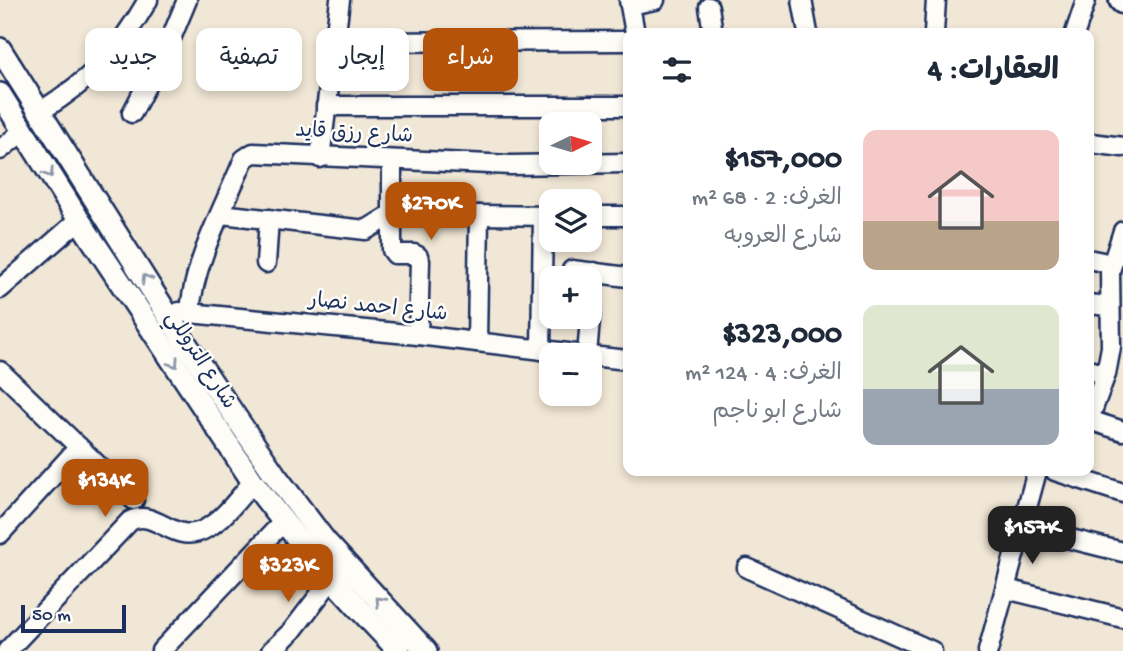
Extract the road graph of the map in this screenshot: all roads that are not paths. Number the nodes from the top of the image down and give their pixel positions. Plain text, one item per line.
1 (149, 0) edge
2 (187, 0) edge
3 (340, 0) edge
4 (654, 0) edge
5 (802, 0) edge
6 (936, 0) edge
7 (1086, 0) edge
8 (630, 2) edge
9 (709, 6) dead end
10 (336, 28) edge
11 (634, 28) edge
12 (712, 28) edge
13 (807, 28) edge
14 (934, 28) edge
15 (1077, 28) edge
16 (623, 41) edge
17 (409, 42) edge
18 (0, 48) edge
19 (328, 91) edge
20 (0, 94) edge
21 (326, 106) junction
22 (623, 106) edge
23 (41, 111) junction
24 (132, 113) dead end
25 (23, 131) junction
26 (1094, 143) edge
27 (1123, 147) edge
28 (0, 150) edge
29 (320, 158) junction
30 (392, 160) junction
31 (623, 163) edge
32 (221, 214) junction
33 (392, 214) junction
34 (479, 215) junction
35 (539, 216) edge
36 (602, 216) edge
37 (623, 216) edge
38 (269, 219) junction
39 (79, 220) junction
40 (1123, 231) edge
41 (545, 252) edge
42 (1117, 258) edge
43 (1094, 259) edge
44 (266, 263) dead end
45 (602, 273) edge
46 (623, 275) edge
47 (0, 289) edge
48 (1094, 305) edge
49 (1109, 306) junction
50 (165, 311) junction
51 (190, 313) junction
52 (418, 335) junction
53 (477, 342) junction
54 (541, 343) edge
55 (1117, 348) edge
56 (539, 350) edge
57 (602, 357) edge
58 (623, 359) edge
59 (0, 371) edge
60 (1097, 372) edge
61 (1094, 396) edge
62 (1094, 422) edge
63 (1123, 431) edge
64 (79, 447) junction
65 (1036, 476) edge
66 (1078, 476) edge
67 (253, 482) junction
68 (1123, 493) edge
69 (134, 500) dead end
70 (283, 522) junction
71 (2, 526) edge
72 (1022, 527) junction
73 (1123, 552) edge
74 (747, 568) dead end
75 (331, 580) junction
76 (1006, 589) junction
77 (1123, 618) edge
78 (7, 651) edge
79 (162, 651) edge
80 (271, 651) edge
81 (398, 651) edge
82 (426, 651) edge
83 (932, 651) edge
84 (988, 651) edge

1 - 23 street
2 - 24 street
3 - 10 street
4 - 8 street
5 - 13 street
6 - 14 street
7 - 15 street
8 - 11 street
9 - 12 street
16 - 17 street
18 - 23 street, شارع التروللي
19 - 21 street
20 - 25 street, شارع التروللي
21 - 22 street
21 - 29 street
50 -> 23 street, شارع التروللي
25 - 28 street
25 -> 39 street, شارع التروللي
26 - 27 street
29 - 30 street, شارع رزق قايد
29 - 32 street, شارع رزق قايد
30 - 31 street, شارع رزق قايد
30 - 33 street
32 - 38 street
32 - 51 street, شارع رزق قايد
33 - 34 street
33 - 38 street
33 - 52 street
34 - 35 street
34 - 53 street
36 - 37 street
38 - 44 street
39 - 47 street
39 -> 67 street, شارع التروللي
40 - 42 street
41 - 54 street
42 - 43 street
42 - 49 street
45 - 46 street
48 - 49 street
49 - 55 street
50 - 51 street, شارع احمد نصار
82 -> 50 street, شارع التروللي
51 - 52 street, شارع احمد نصار
52 - 53 street, شارع احمد نصار
53 - 56 street, شارع احمد نصار
55 - 60 street
57 - 58 street, شارع احمد نصار
59 - 64 street
60 - 61 street
62 - 63 street
64 - 69 street
64 - 71 street
65 - 72 street
66 - 68 street
67 - 70 street, شارع التروللي
67 - 78 street
70 - 75 street, شارع التروللي
70 - 79 street
72 - 73 street
72 - 76 street
74 - 83 street
75 - 80 street
75 - 81 street, شارع التروللي
76 - 77 street
76 - 84 street

